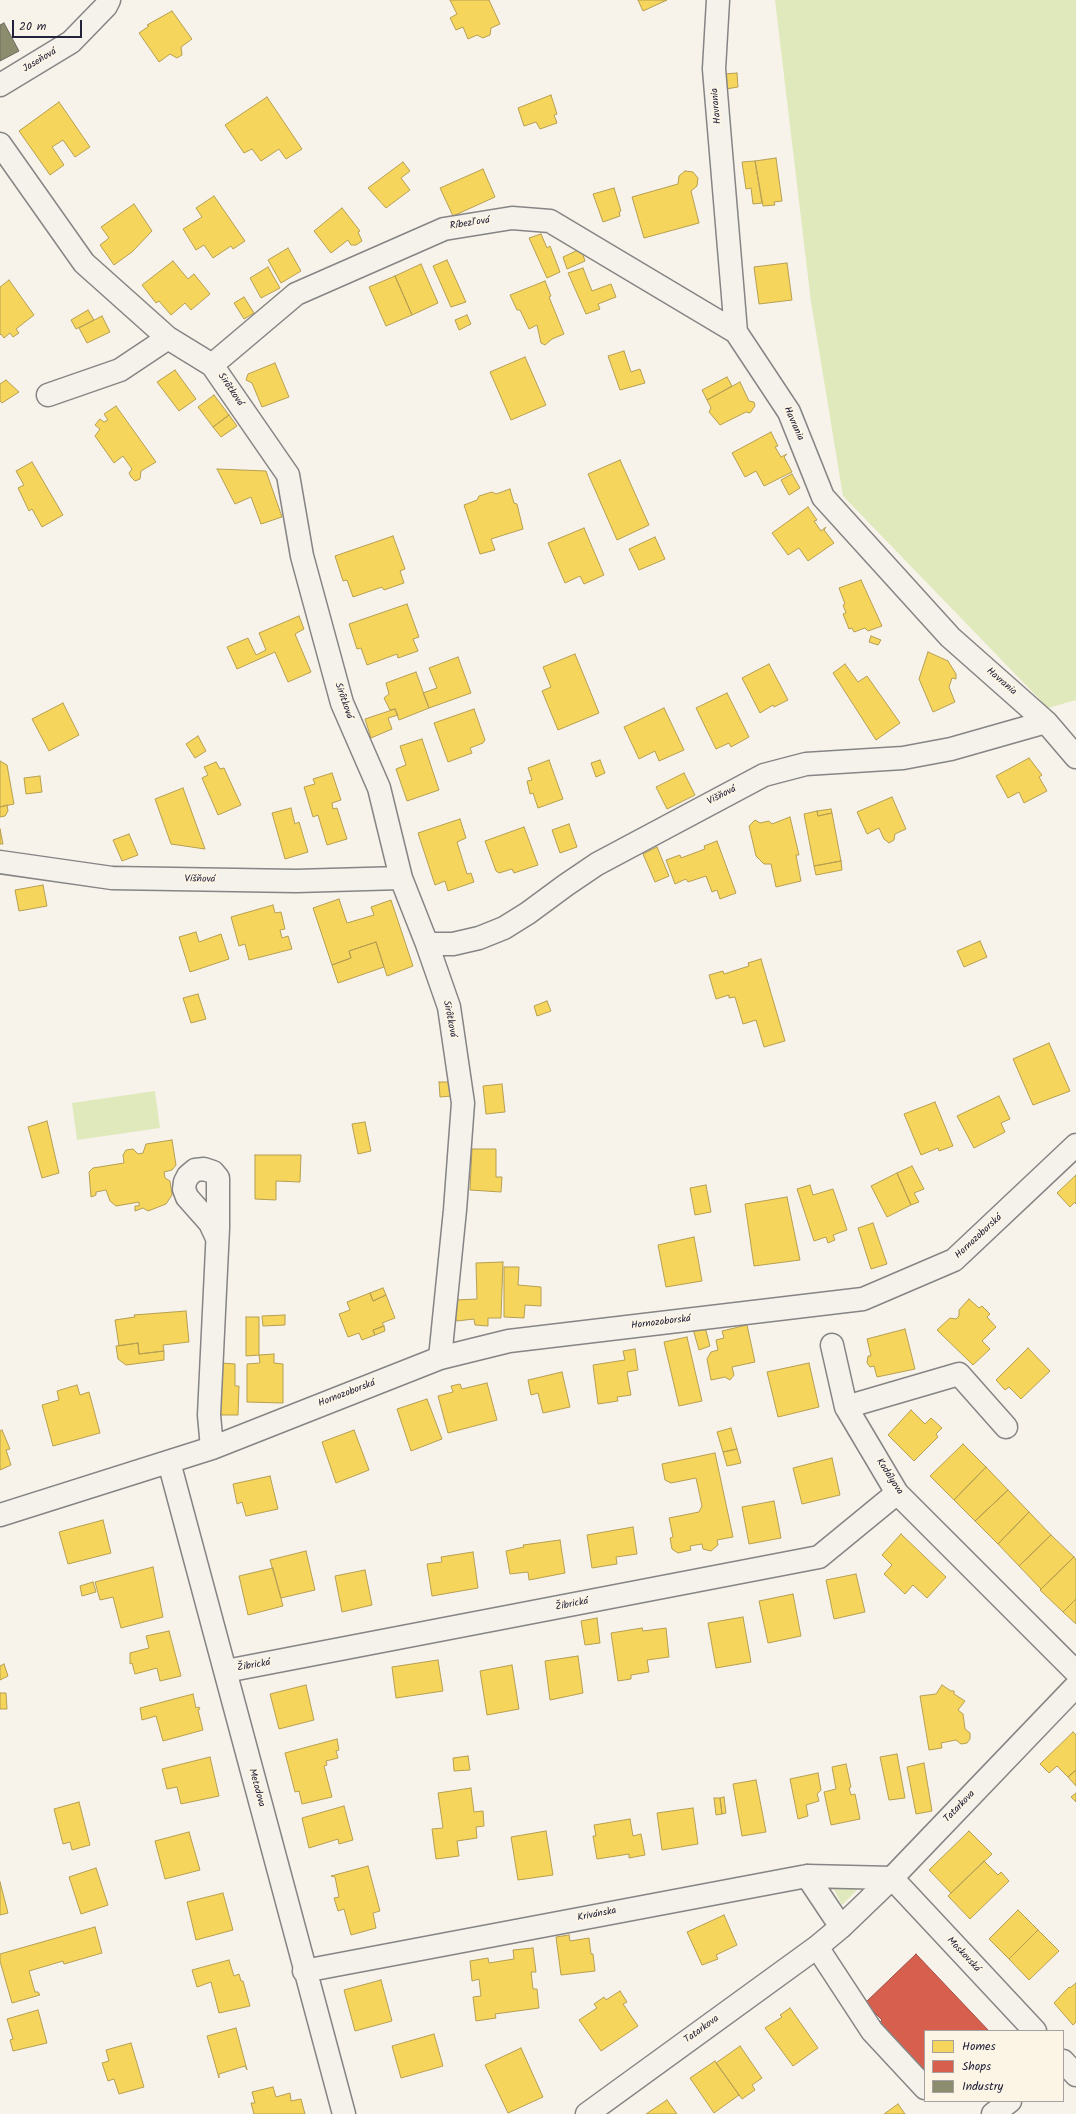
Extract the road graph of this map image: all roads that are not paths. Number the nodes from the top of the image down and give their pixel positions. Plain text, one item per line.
1 (109, 0) edge
2 (718, 0) edge
3 (0, 85) edge
4 (0, 144) edge
5 (736, 332) junction
6 (168, 338) junction
7 (212, 364) junction
8 (48, 396) dead end
9 (1046, 722) junction
10 (1076, 757) edge
11 (0, 862) edge
12 (401, 878) junction
13 (427, 944) junction
14 (1076, 1145) edge
15 (217, 1238) dead end
16 (832, 1345) dead end
17 (440, 1358) junction
18 (846, 1407) junction
19 (1006, 1427) dead end
20 (212, 1448) junction
21 (169, 1462) junction
22 (897, 1493) junction
23 (0, 1515) edge
24 (226, 1671) junction
25 (1076, 1672) edge
26 (1076, 1686) edge
27 (807, 1876) junction
28 (892, 1878) junction
29 (841, 1927) junction
30 (817, 1947) junction
31 (304, 1971) junction
32 (1034, 2030) edge
33 (1064, 2062) edge
34 (1076, 2075) edge
35 (924, 2087) edge
36 (1009, 2102) edge
37 (344, 2114) edge
38 (587, 2114) edge
39 (993, 2114) edge

1 - 3 street, Jaseňová
2 - 5 street, Havrania
4 - 6 street, Sirôtková
5 - 7 street, Ríbezľová
5 - 9 street, Havrania
6 - 7 street, Sirôtková
6 - 8 street
7 - 12 street, Sirôtková
9 - 10 street, Havrania
9 - 13 street, Višňová
11 - 12 street, Višňová
12 - 13 street, Sirôtková
13 - 17 street, Sirôtková
14 - 17 street, Hornozoborská
15 - 20 street
16 - 18 street, Kodályova
17 - 20 street, Hornozoborská
18 - 19 street
18 - 22 street, Kodályova
20 - 21 street, Hornozoborská
21 - 23 street, Hornozoborská
21 - 24 street, Metodova
22 - 24 street, Žibrická
22 - 25 street, Kodályova
24 - 31 street, Metodova
26 - 28 street, Tatarkova
27 - 28 street, Krivánska
27 - 29 street
27 - 31 street, Krivánska
28 - 29 street, Tatarkova
28 - 32 street, Moskovská
29 - 30 street, Tatarkova
30 - 35 street
30 - 38 street, Tatarkova
31 - 37 street, Metodova
33 - 34 street
36 - 39 street

